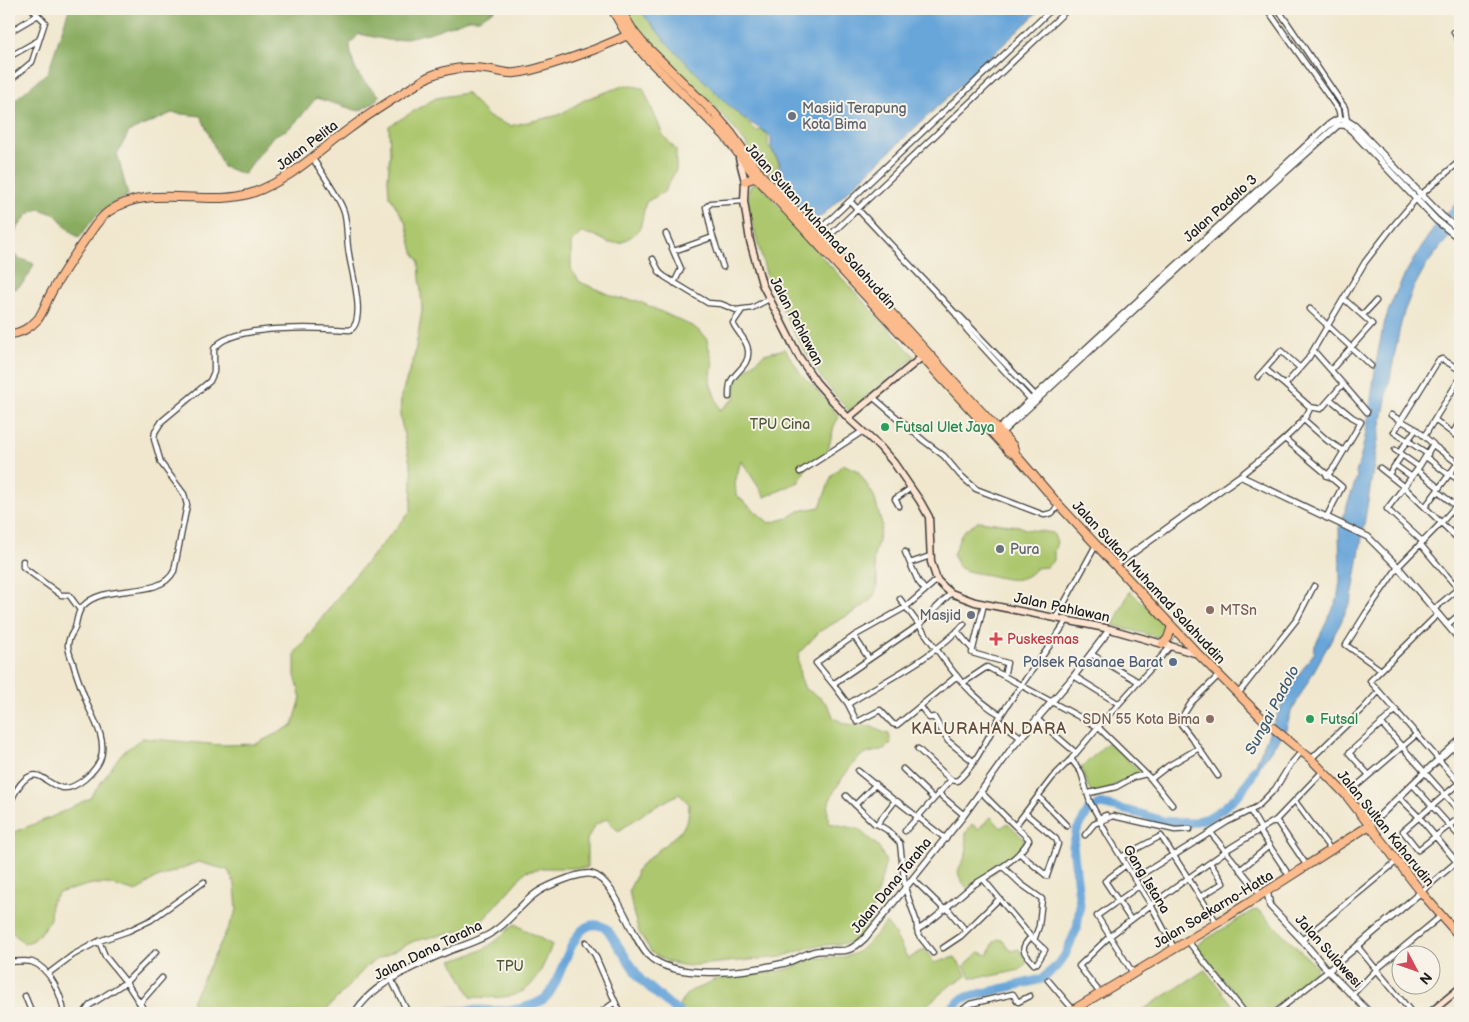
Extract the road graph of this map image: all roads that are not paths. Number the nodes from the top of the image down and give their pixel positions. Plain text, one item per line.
1 (32, 9) edge
2 (612, 9) edge
3 (620, 9) edge
4 (1052, 9) edge
5 (1068, 9) edge
6 (1267, 9) edge
7 (1278, 9) edge
8 (38, 15) junction
9 (9, 32) edge
10 (1454, 32) dead end
11 (630, 33) junction
12 (39, 40) junction
13 (1020, 40) junction
14 (1460, 43) edge
15 (1026, 48) junction
16 (9, 57) edge
17 (9, 81) edge
18 (711, 116) junction
19 (1343, 120) junction
20 (1363, 138) junction
21 (1310, 146) junction
22 (735, 149) junction
23 (313, 159) junction
24 (1459, 164) edge
25 (758, 176) junction
26 (745, 181) junction
27 (1421, 194) junction
28 (1416, 199) junction
29 (744, 201) junction
30 (850, 201) junction
31 (858, 209) junction
32 (1438, 217) junction
33 (1460, 231) edge
34 (817, 232) junction
35 (666, 234) dead end
36 (712, 237) junction
37 (1460, 239) edge
38 (825, 240) junction
39 (674, 250) junction
40 (653, 259) dead end
41 (723, 267) dead end
42 (674, 283) junction
43 (769, 299) junction
44 (1344, 299) junction
45 (1376, 301) dead end
46 (742, 310) junction
47 (1310, 310) dead end
48 (1363, 315) junction
49 (1329, 325) junction
50 (9, 334) edge
51 (1351, 348) junction
52 (1314, 351) junction
53 (922, 357) junction
54 (1371, 366) dead end
55 (1300, 368) junction
56 (1265, 369) junction
57 (1332, 370) junction
58 (1460, 370) edge
59 (1064, 371) junction
60 (1258, 377) dead end
61 (1460, 378) edge
62 (1343, 384) junction
63 (1285, 385) junction
64 (729, 397) dead end
65 (1032, 397) junction
66 (874, 398) junction
67 (1330, 399) junction
68 (1310, 407) junction
69 (1367, 412) dead end
70 (1391, 415) dead end
71 (848, 418) junction
72 (1303, 419) junction
73 (1403, 420) junction
74 (1436, 420) junction
75 (1460, 420) edge
76 (1416, 429) junction
77 (863, 432) junction
78 (1000, 432) junction
79 (1453, 433) junction
80 (1424, 435) junction
81 (1285, 439) junction
82 (1460, 439) edge
83 (1408, 441) junction
84 (1433, 445) junction
85 (1344, 452) junction
86 (1398, 453) junction
87 (1016, 455) junction
88 (1427, 456) junction
89 (1459, 463) edge
90 (1395, 465) junction
91 (1380, 468) dead end
92 (1418, 469) junction
93 (800, 472) dead end
94 (1389, 474) junction
95 (1450, 475) junction
96 (1240, 476) junction
97 (1327, 476) junction
98 (1412, 477) junction
99 (1460, 481) edge
100 (1404, 487) junction
101 (911, 488) junction
102 (1438, 489) junction
103 (1460, 501) edge
104 (1059, 505) junction
105 (899, 506) dead end
106 (1425, 506) junction
107 (1456, 506) junction
108 (1326, 518) junction
109 (1442, 523) junction
110 (1460, 542) edge
111 (1422, 543) junction
112 (1096, 544) junction
113 (905, 552) dead end
114 (930, 556) junction
115 (23, 561) dead end
116 (910, 563) junction
117 (1116, 565) junction
118 (1398, 567) junction
119 (938, 580) junction
120 (1314, 586) dead end
121 (1460, 589) edge
122 (925, 590) junction
123 (951, 593) junction
124 (900, 599) dead end
125 (984, 604) junction
126 (906, 607) junction
127 (1434, 609) junction
128 (80, 610) junction
129 (1438, 614) junction
130 (1460, 614) edge
131 (1056, 618) junction
132 (1067, 620) junction
133 (964, 624) dead end
134 (919, 625) junction
135 (1447, 625) junction
136 (1172, 626) junction
137 (1110, 629) junction
138 (957, 631) junction
139 (854, 636) junction
140 (1460, 640) edge
141 (1163, 644) junction
142 (1171, 646) junction
143 (936, 648) junction
144 (972, 649) junction
145 (1091, 654) junction
146 (1198, 654) junction
147 (869, 659) junction
148 (1381, 670) junction
149 (1219, 675) junction
150 (957, 676) junction
151 (1004, 676) junction
152 (1074, 676) junction
153 (1139, 682) junction
154 (833, 684) junction
155 (963, 684) junction
156 (1022, 686) junction
157 (1378, 692) junction
158 (1238, 694) junction
159 (1051, 702) junction
160 (848, 704) junction
161 (1119, 704) junction
162 (921, 707) junction
163 (1396, 710) junction
164 (1001, 714) junction
165 (998, 720) junction
166 (1038, 720) junction
167 (1381, 723) junction
168 (1098, 727) junction
169 (1417, 734) junction
170 (1022, 738) junction
171 (1288, 740) joint
172 (1460, 740) edge
173 (1402, 746) junction
174 (1452, 747) junction
175 (1199, 748) junction
176 (918, 749) dead end
177 (1302, 751) junction
178 (1076, 753) junction
179 (1460, 756) edge
180 (1439, 758) junction
181 (1071, 759) junction
182 (1311, 759) junction
183 (974, 762) junction
184 (903, 770) dead end
185 (1324, 771) junction
186 (858, 772) dead end
187 (1425, 772) junction
188 (1146, 774) junction
189 (1369, 775) junction
190 (1218, 776) dead end
191 (1151, 779) junction
192 (950, 780) junction
193 (1460, 783) edge
194 (876, 784) junction
195 (1412, 784) junction
196 (981, 792) junction
197 (938, 793) junction
198 (1089, 793) junction
199 (1446, 794) junction
200 (1346, 795) junction
201 (846, 796) dead end
202 (1038, 796) junction
203 (1399, 797) junction
204 (933, 798) junction
205 (895, 801) junction
206 (1295, 801) junction
207 (9, 805) edge
208 (855, 805) junction
209 (1172, 805) dead end
210 (1432, 806) junction
211 (1250, 810) junction
212 (1460, 812) edge
213 (1024, 813) junction
214 (964, 816) junction
215 (1460, 817) edge
216 (917, 818) junction
217 (1099, 818) junction
218 (1420, 818) junction
219 (1276, 820) junction
220 (877, 824) junction
221 (1370, 824) junction
222 (1015, 826) junction
223 (1067, 826) dead end
224 (1450, 826) junction
225 (905, 830) dead end
226 (1190, 830) dead end
227 (1260, 830) junction
228 (1211, 833) junction
229 (1085, 835) dead end
230 (1436, 837) junction
231 (1460, 837) edge
232 (946, 839) junction
233 (1269, 846) junction
234 (1331, 850) junction
235 (1226, 851) junction
236 (1019, 853) junction
237 (1121, 856) junction
238 (1173, 856) junction
239 (1397, 862) junction
240 (1459, 862) edge
241 (1210, 863) junction
242 (1126, 865) junction
243 (1307, 866) junction
244 (1004, 867) junction
245 (1240, 870) junction
246 (1290, 877) junction
247 (913, 879) junction
248 (1134, 879) junction
249 (1188, 879) junction
250 (984, 880) junction
251 (204, 882) dead end
252 (1138, 886) junction
253 (905, 888) junction
254 (1421, 892) junction
255 (1261, 895) junction
256 (1200, 897) junction
257 (999, 899) junction
258 (1118, 900) junction
259 (1151, 906) junction
260 (1270, 906) junction
261 (946, 909) junction
262 (1441, 916) junction
263 (1131, 920) junction
264 (1217, 923) junction
265 (917, 930) junction
266 (966, 931) junction
267 (1110, 936) junction
268 (1460, 937) edge
269 (1032, 938) junction
270 (1187, 940) junction
271 (1302, 940) junction
272 (99, 941) junction
273 (586, 942) dead end
274 (1357, 946) junction
275 (943, 948) dead end
276 (1174, 948) junction
277 (156, 952) dead end
278 (933, 953) dead end
279 (9, 962) edge
280 (1376, 969) junction
281 (1328, 971) junction
282 (49, 973) junction
283 (1133, 973) junction
284 (162, 978) dead end
285 (391, 979) junction
286 (1048, 980) dead end
287 (126, 982) junction
288 (1460, 988) edge
289 (1100, 993) junction
290 (1352, 995) junction
291 (25, 996) dead end
292 (1030, 996) dead end
293 (616, 1002) junction
294 (140, 1003) junction
295 (1437, 1007) junction
296 (1072, 1012) edge
297 (32, 1013) edge
298 (64, 1013) edge
299 (84, 1013) edge
300 (146, 1013) edge
301 (355, 1013) edge
302 (408, 1013) edge
303 (600, 1013) edge
304 (620, 1013) edge
305 (958, 1013) edge
306 (1245, 1013) edge
307 (1275, 1013) edge
308 (1370, 1013) edge
309 (1412, 1013) edge
310 (1430, 1013) edge
311 (1442, 1013) edge

1 - 8 street
2 - 11 highway, Jalan Sultan Muhamad Salahuddin
3 - 11 highway, Jalan Sultan Muhamad Salahuddin
4 - 13 street
5 - 15 street
6 - 19 street
7 - 19 street
8 - 9 street
8 - 12 street
10 - 14 street
11 - 18 highway, Jalan Sultan Muhamad Salahuddin
11 - 23 highway, Jalan Pelita
12 - 16 street
12 - 17 street
13 - 15 street
13 - 30 street
15 - 31 street
18 - 22 highway, Jalan Sultan Muhamad Salahuddin
18 - 25 highway, Jalan Sultan Muhamad Salahuddin
19 - 20 street, Jalan Padolo 3
19 - 21 street, Jalan Padolo 3
20 - 21 street, Jalan Padolo 3
20 - 27 street, Jalan Padolo 3
20 - 28 street, Jalan Padolo 3
21 - 59 street, Jalan Padolo 3
22 - 25 highway, Jalan Sultan Muhamad Salahuddin
22 - 26 main road, Jalan Pahlawan
23 - 50 highway, Jalan Pelita
23 - 128 street
24 - 27 street
25 - 26 highway
25 - 34 highway, Jalan Sultan Muhamad Salahuddin
25 - 53 highway, Jalan Sultan Muhamad Salahuddin
26 - 29 main road, Jalan Pahlawan
27 - 28 street
27 - 32 street, Jalan Padolo 3
28 - 32 street, Jalan Padolo 3
28 - 44 street
29 - 36 street
29 - 43 main road, Jalan Pahlawan
30 - 31 street
30 - 34 street
31 - 38 street
31 - 65 street
32 - 33 street, Jalan Padolo 3
32 - 37 street, Jalan Padolo 3
34 - 38 highway, Jalan Sultan Muhamad Salahuddin
35 - 39 street
36 - 39 street
36 - 41 street
38 - 78 highway, Jalan Sultan Muhamad Salahuddin
39 - 42 street
40 - 42 street
42 - 46 street
43 - 46 street
43 - 71 main road, Jalan Pahlawan
44 - 48 street
44 - 49 street
45 - 48 street
46 - 64 street
47 - 49 street
48 - 51 street
49 - 51 street
49 - 52 street
51 - 54 street
51 - 57 street
52 - 55 street
52 - 57 street
53 - 66 main road
53 - 87 highway, Jalan Sultan Muhamad Salahuddin
55 - 56 street
55 - 63 street
56 - 60 street
56 - 63 street
57 - 62 street
58 - 73 street
59 - 65 street, Jalan Padolo 3
59 - 78 street, Jalan Padolo 3
61 - 74 street
62 - 67 street
62 - 69 street
63 - 68 street
65 - 78 street, Jalan Padolo 3
66 - 71 main road
66 - 104 street
67 - 68 street
67 - 85 street
68 - 72 street
70 - 73 street
71 - 77 main road, Jalan Pahlawan
72 - 81 street
72 - 85 street
73 - 76 street
73 - 83 street
74 - 79 street
74 - 80 street
75 - 79 street
76 - 80 street
76 - 83 street
77 - 93 street
77 - 101 main road, Jalan Pahlawan
78 - 87 highway, Jalan Sultan Muhamad Salahuddin
79 - 82 street
80 - 84 street
81 - 96 street
81 - 97 street
83 - 86 street
83 - 88 street
84 - 88 street
84 - 89 street
85 - 97 street
86 - 90 street
86 - 92 street
87 - 104 highway, Jalan Sultan Muhamad Salahuddin
88 - 92 street
88 - 95 street
89 - 95 street
90 - 94 street
90 - 98 street
91 - 94 street
92 - 98 street
92 - 102 street
94 - 100 street
95 - 99 street
95 - 102 street
96 - 108 street
96 - 117 street
97 - 108 street
98 - 100 street
100 - 106 street
100 - 111 street
101 - 105 street
101 - 114 main road, Jalan Pahlawan
102 - 106 street
102 - 107 street
103 - 107 street
104 - 112 highway, Jalan Sultan Muhamad Salahuddin
106 - 109 street
107 - 109 street
108 - 118 street
109 - 110 street
109 - 111 street
111 - 118 street
111 - 121 street
112 - 117 highway, Jalan Sultan Muhamad Salahuddin
112 - 131 street
113 - 116 street
114 - 116 street
114 - 119 main road, Jalan Pahlawan
115 - 128 street
116 - 122 street
117 - 136 highway, Jalan Sultan Muhamad Salahuddin
118 - 127 street
118 - 148 street
119 - 122 street
119 - 123 main road, Jalan Pahlawan
120 - 158 street
121 - 127 street
122 - 126 street
123 - 125 main road, Jalan Pahlawan
123 - 134 street
124 - 126 street
125 - 131 main road, Jalan Pahlawan
125 - 144 street
126 - 134 street
126 - 139 street
127 - 129 street
128 - 207 street
129 - 135 street
129 - 148 street
130 - 135 street
131 - 132 main road, Jalan Pahlawan
132 - 137 main road, Jalan Pahlawan
132 - 156 street
133 - 138 street
134 - 143 street
134 - 147 street
135 - 140 street
136 - 141 highway
136 - 146 highway, Jalan Sultan Muhamad Salahuddin
137 - 141 main road, Jalan Pahlawan
137 - 145 street, Jalan Dana Taraha
138 - 143 street
138 - 144 street
139 - 147 street
139 - 154 street
141 - 142 main road, Jalan Pahlawan
142 - 146 main road, Jalan Pahlawan
142 - 153 street
143 - 150 street
143 - 160 street
144 - 151 street
145 - 152 street, Jalan Dana Taraha
145 - 153 street
146 - 149 highway, Jalan Sultan Muhamad Salahuddin
147 - 154 street
148 - 157 street
149 - 158 highway, Jalan Sultan Muhamad Salahuddin
149 - 175 street
150 - 155 street
150 - 162 street
151 - 155 street
151 - 156 street
152 - 159 street, Jalan Dana Taraha
152 - 161 street
153 - 161 street
154 - 160 street
155 - 164 street
156 - 159 street
156 - 164 street
157 - 163 street
157 - 182 street
158 - 171 highway, Jalan Sultan Muhamad Salahuddin
159 - 166 street, Jalan Dana Taraha
159 - 168 street
160 - 162 street
161 - 168 street
162 - 183 street
163 - 167 street
163 - 169 street
164 - 165 street
165 - 170 street
165 - 183 street
166 - 170 street, Jalan Dana Taraha
166 - 178 street
167 - 173 street
167 - 189 street
168 - 178 street
168 - 188 street
169 - 173 street
169 - 180 street
170 - 196 street, Jalan Dana Taraha
171 - 177 highway, Jalan Sultan Kaharudin
172 - 174 street
173 - 187 street
173 - 189 street
174 - 179 street
174 - 180 street
175 - 190 street
175 - 191 street
176 - 192 street
177 - 182 highway, Jalan Sultan Kaharudin
177 - 211 street
178 - 181 street
180 - 187 street
180 - 193 street
181 - 198 street
181 - 202 street
182 - 185 highway, Jalan Sultan Kaharudin
183 - 192 street
184 - 204 street
185 - 200 highway, Jalan Sultan Kaharudin
185 - 206 street
186 - 194 street
187 - 195 street
187 - 199 street
188 - 191 street
188 - 198 street
189 - 200 street
191 - 209 street
192 - 197 street
193 - 199 street
194 - 205 street
194 - 208 street
195 - 203 street
195 - 210 street
196 - 214 street, Jalan Dana Taraha
196 - 222 street
197 - 204 street
197 - 214 street
198 - 217 street, Gang Istana
199 - 210 street
199 - 212 street
200 - 221 highway, Jalan Sultan Kaharudin
201 - 208 street
202 - 213 street
202 - 223 street
203 - 218 street
203 - 221 street
204 - 216 street
205 - 216 street
205 - 220 street
206 - 219 street
206 - 234 street
208 - 220 street
210 - 218 street
210 - 224 street
211 - 227 street
211 - 228 street
213 - 222 street
213 - 236 street
214 - 232 street, Jalan Dana Taraha
215 - 224 street
216 - 225 street
216 - 232 street
217 - 226 street
217 - 229 street
217 - 237 street, Gang Istana
218 - 230 street
218 - 230 street
219 - 227 street
219 - 243 street
220 - 253 street
221 - 234 highway, Jalan Soekarno-Hatta
221 - 239 highway, Jalan Sultan Kaharudin
222 - 236 street
224 - 230 street
224 - 231 street
227 - 233 street
227 - 235 street
228 - 235 street
228 - 238 street
230 - 240 street
232 - 247 street, Jalan Dana Taraha
233 - 245 street
233 - 246 street
234 - 243 highway, Jalan Soekarno-Hatta
235 - 241 street
235 - 245 street
236 - 244 street
237 - 238 street
237 - 242 street, Gang Istana
238 - 248 street
238 - 249 street
239 - 254 highway, Jalan Sultan Kaharudin
239 - 271 street
240 - 254 street
241 - 249 street
241 - 256 street
242 - 248 street, Gang Istana
242 - 258 street
243 - 246 highway, Jalan Soekarno-Hatta
244 - 250 street
244 - 269 street
245 - 255 street
246 - 255 highway, Jalan Soekarno-Hatta
247 - 253 street, Jalan Dana Taraha
247 - 261 street
248 - 252 street, Gang Istana
249 - 256 street
249 - 259 street
250 - 257 street
250 - 261 street
251 - 272 street
252 - 258 street
252 - 259 street, Gang Istana
253 - 265 street
253 - 285 street, Jalan Dana Taraha
254 - 262 highway, Jalan Sultan Kaharudin
254 - 274 street
255 - 260 street, Jalan Sulawesi
255 - 260 street, Jalan Sulawesi
255 - 264 highway, Jalan Soekarno-Hatta
256 - 264 street
257 - 266 street
257 - 269 street
258 - 263 street
258 - 267 street
259 - 263 street
259 - 276 street, Gang Istana
260 - 271 street, Jalan Sulawesi
261 - 265 street
261 - 266 street
262 - 268 highway, Jalan Sultan Kaharudin
262 - 280 street
263 - 267 street
264 - 270 highway, Jalan Soekarno-Hatta
265 - 278 street
266 - 275 street
267 - 283 street
267 - 289 street
269 - 269 street
270 - 276 highway, Jalan Soekarno-Hatta
270 - 306 street
271 - 281 street, Jalan Sulawesi
272 - 282 street
272 - 287 street
273 - 293 street
274 - 280 street
274 - 281 street
276 - 283 highway, Jalan Soekarno-Hatta
277 - 287 street
279 - 282 street
280 - 290 street
280 - 309 street
281 - 290 street, Jalan Sulawesi
281 - 307 street
282 - 298 street
283 - 289 highway, Jalan Soekarno-Hatta
284 - 294 street
285 - 301 street, Jalan Dana Taraha
285 - 302 street
286 - 296 street
287 - 294 street
287 - 299 street
288 - 295 main road
289 - 296 highway, Jalan Soekarno-Hatta
290 - 308 street, Jalan Sulawesi
291 - 297 street
292 - 305 street
293 - 303 street
293 - 304 street
294 - 300 street
295 - 310 main road
295 - 311 street

